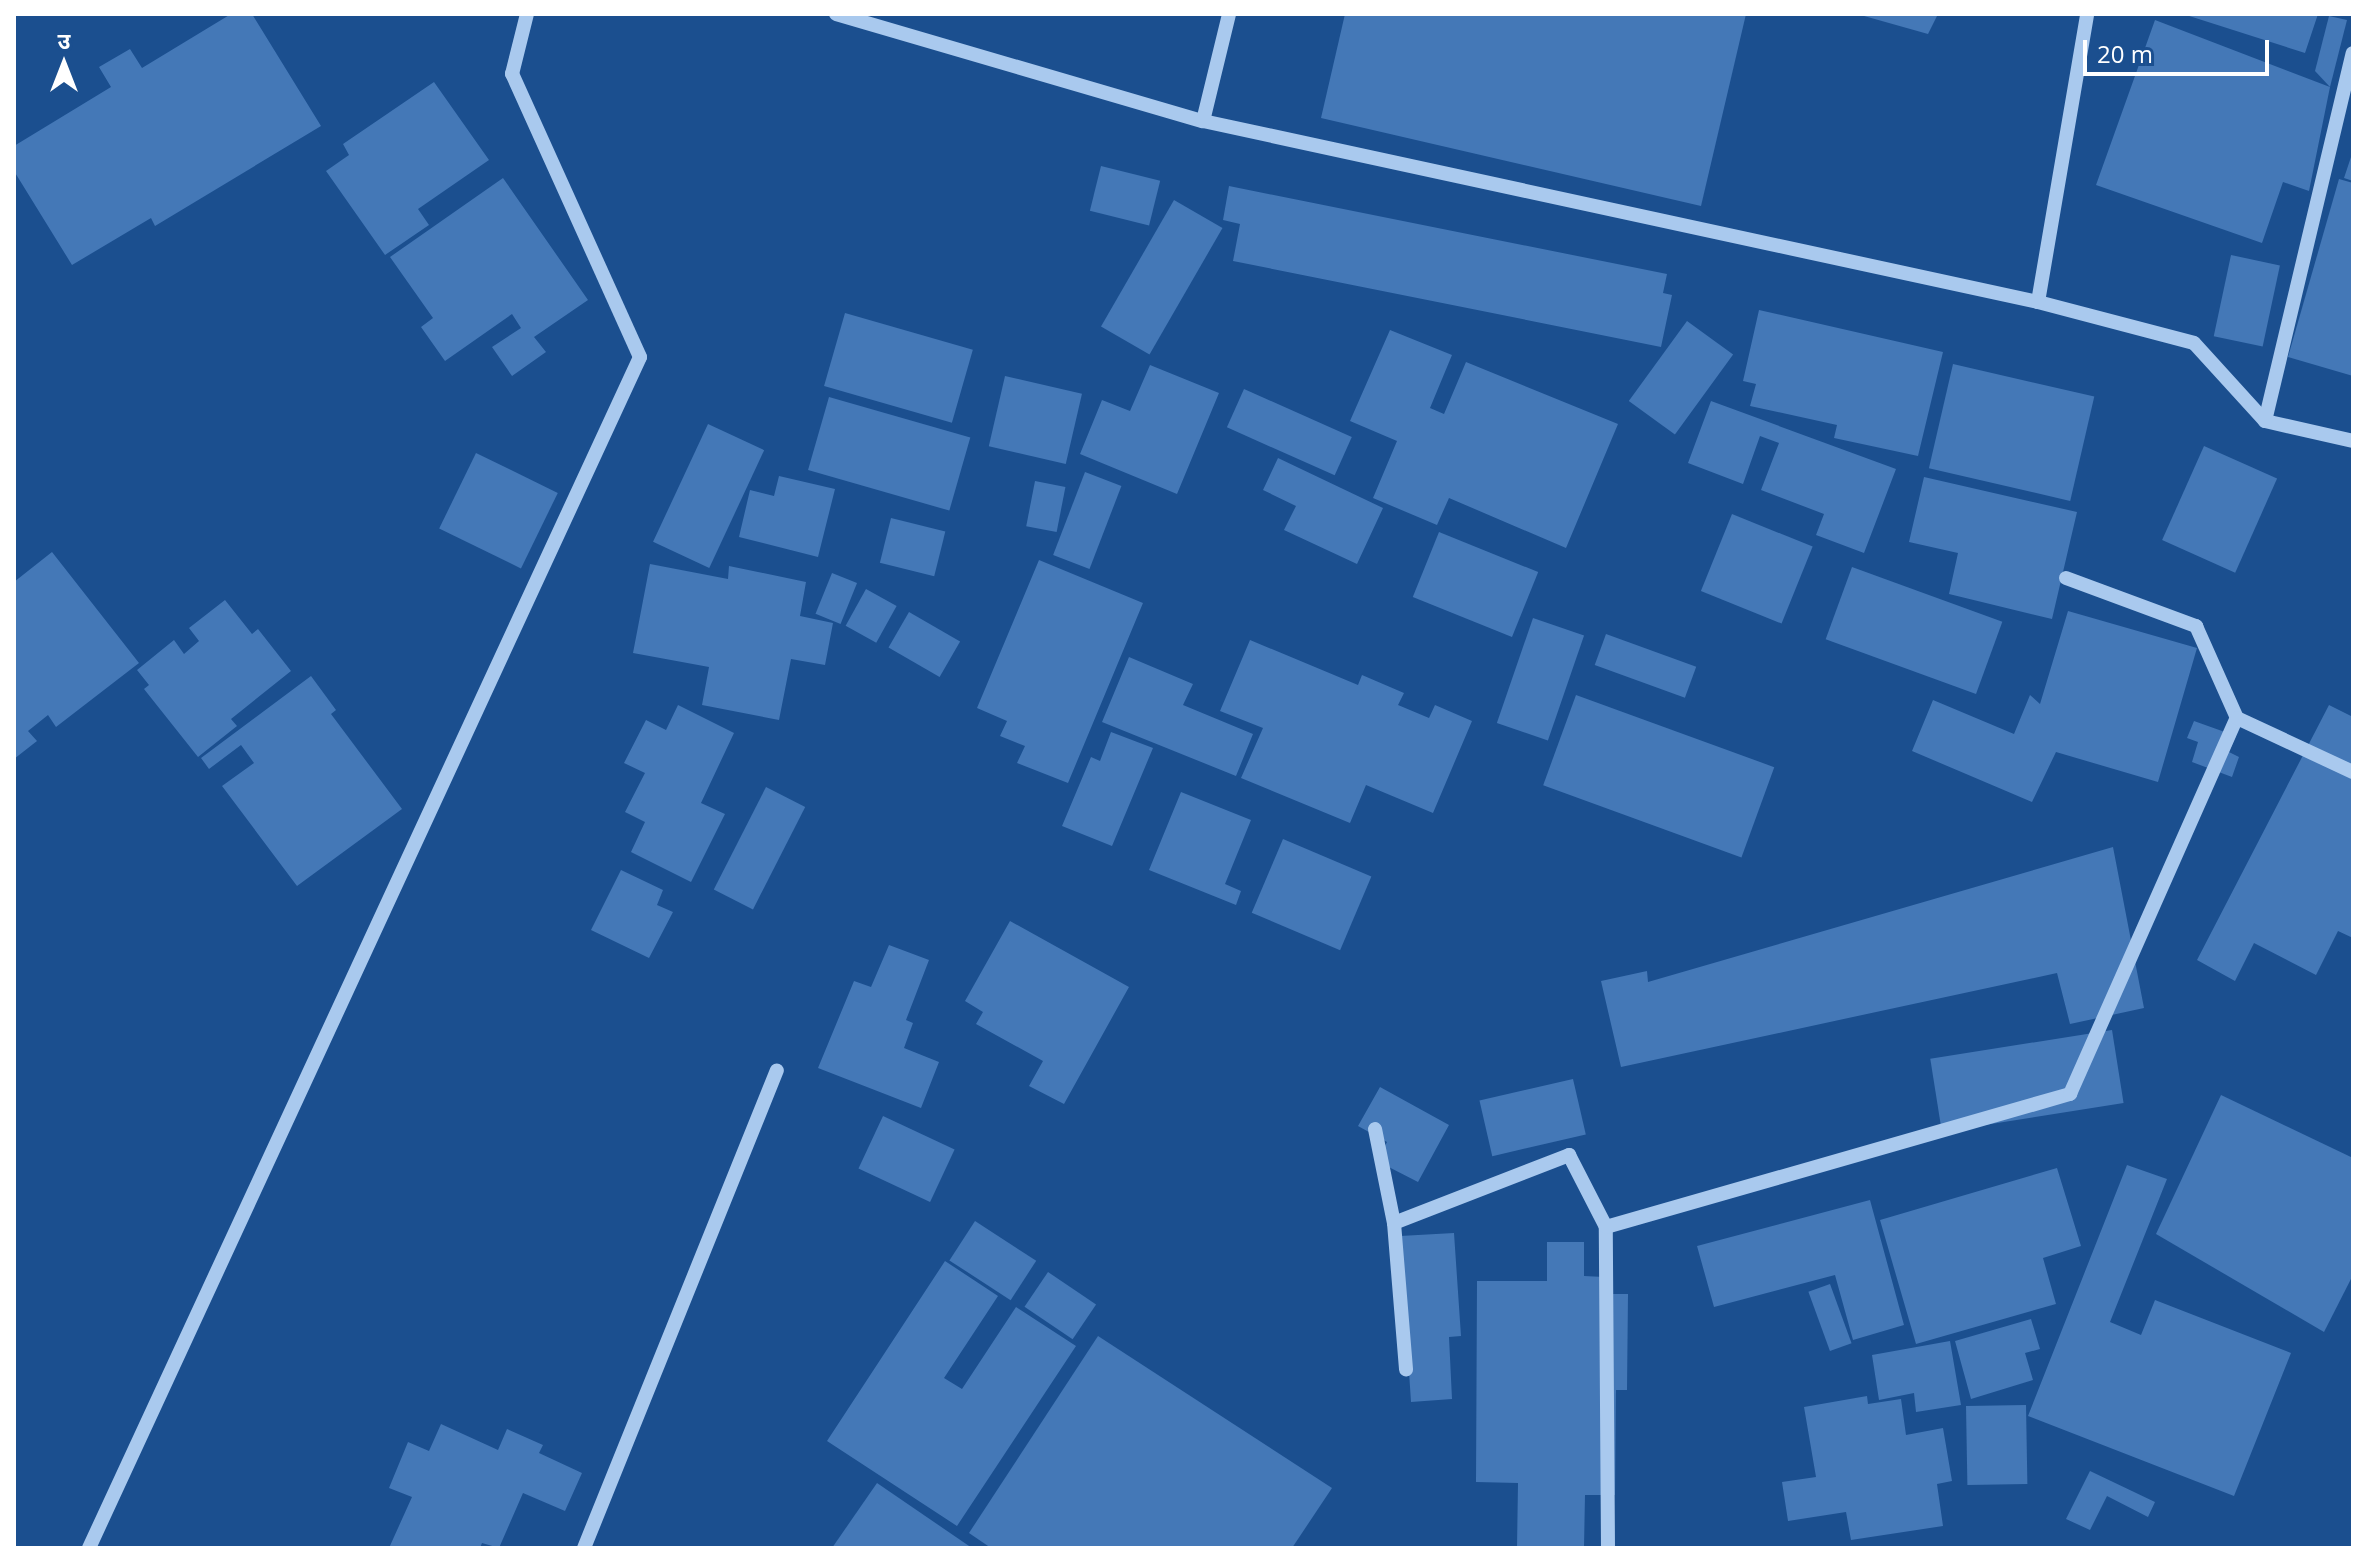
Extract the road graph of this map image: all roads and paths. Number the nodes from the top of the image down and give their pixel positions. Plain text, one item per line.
1 (527, 14) edge
2 (836, 14) edge
3 (1229, 14) edge
4 (2087, 14) edge
5 (2353, 53) edge
6 (1203, 121) junction
7 (2038, 302) junction
8 (2265, 421) junction
9 (2353, 441) edge
10 (2066, 578) dead end
11 (2237, 718) junction
12 (2353, 772) edge
13 (777, 1070) dead end
14 (1375, 1129) dead end
15 (1394, 1223) junction
16 (1606, 1227) junction
17 (1406, 1370) dead end
18 (89, 1548) edge
19 (584, 1548) edge
20 (1608, 1548) edge

1 - 18 street
2 - 6 street
3 - 6 street
4 - 7 street
5 - 8 street
6 - 7 street
7 - 8 street
8 - 9 street
10 - 11 street
11 - 12 street
11 - 16 street
13 - 19 street
14 - 15 street
15 - 16 street
15 - 17 street
16 - 20 street

